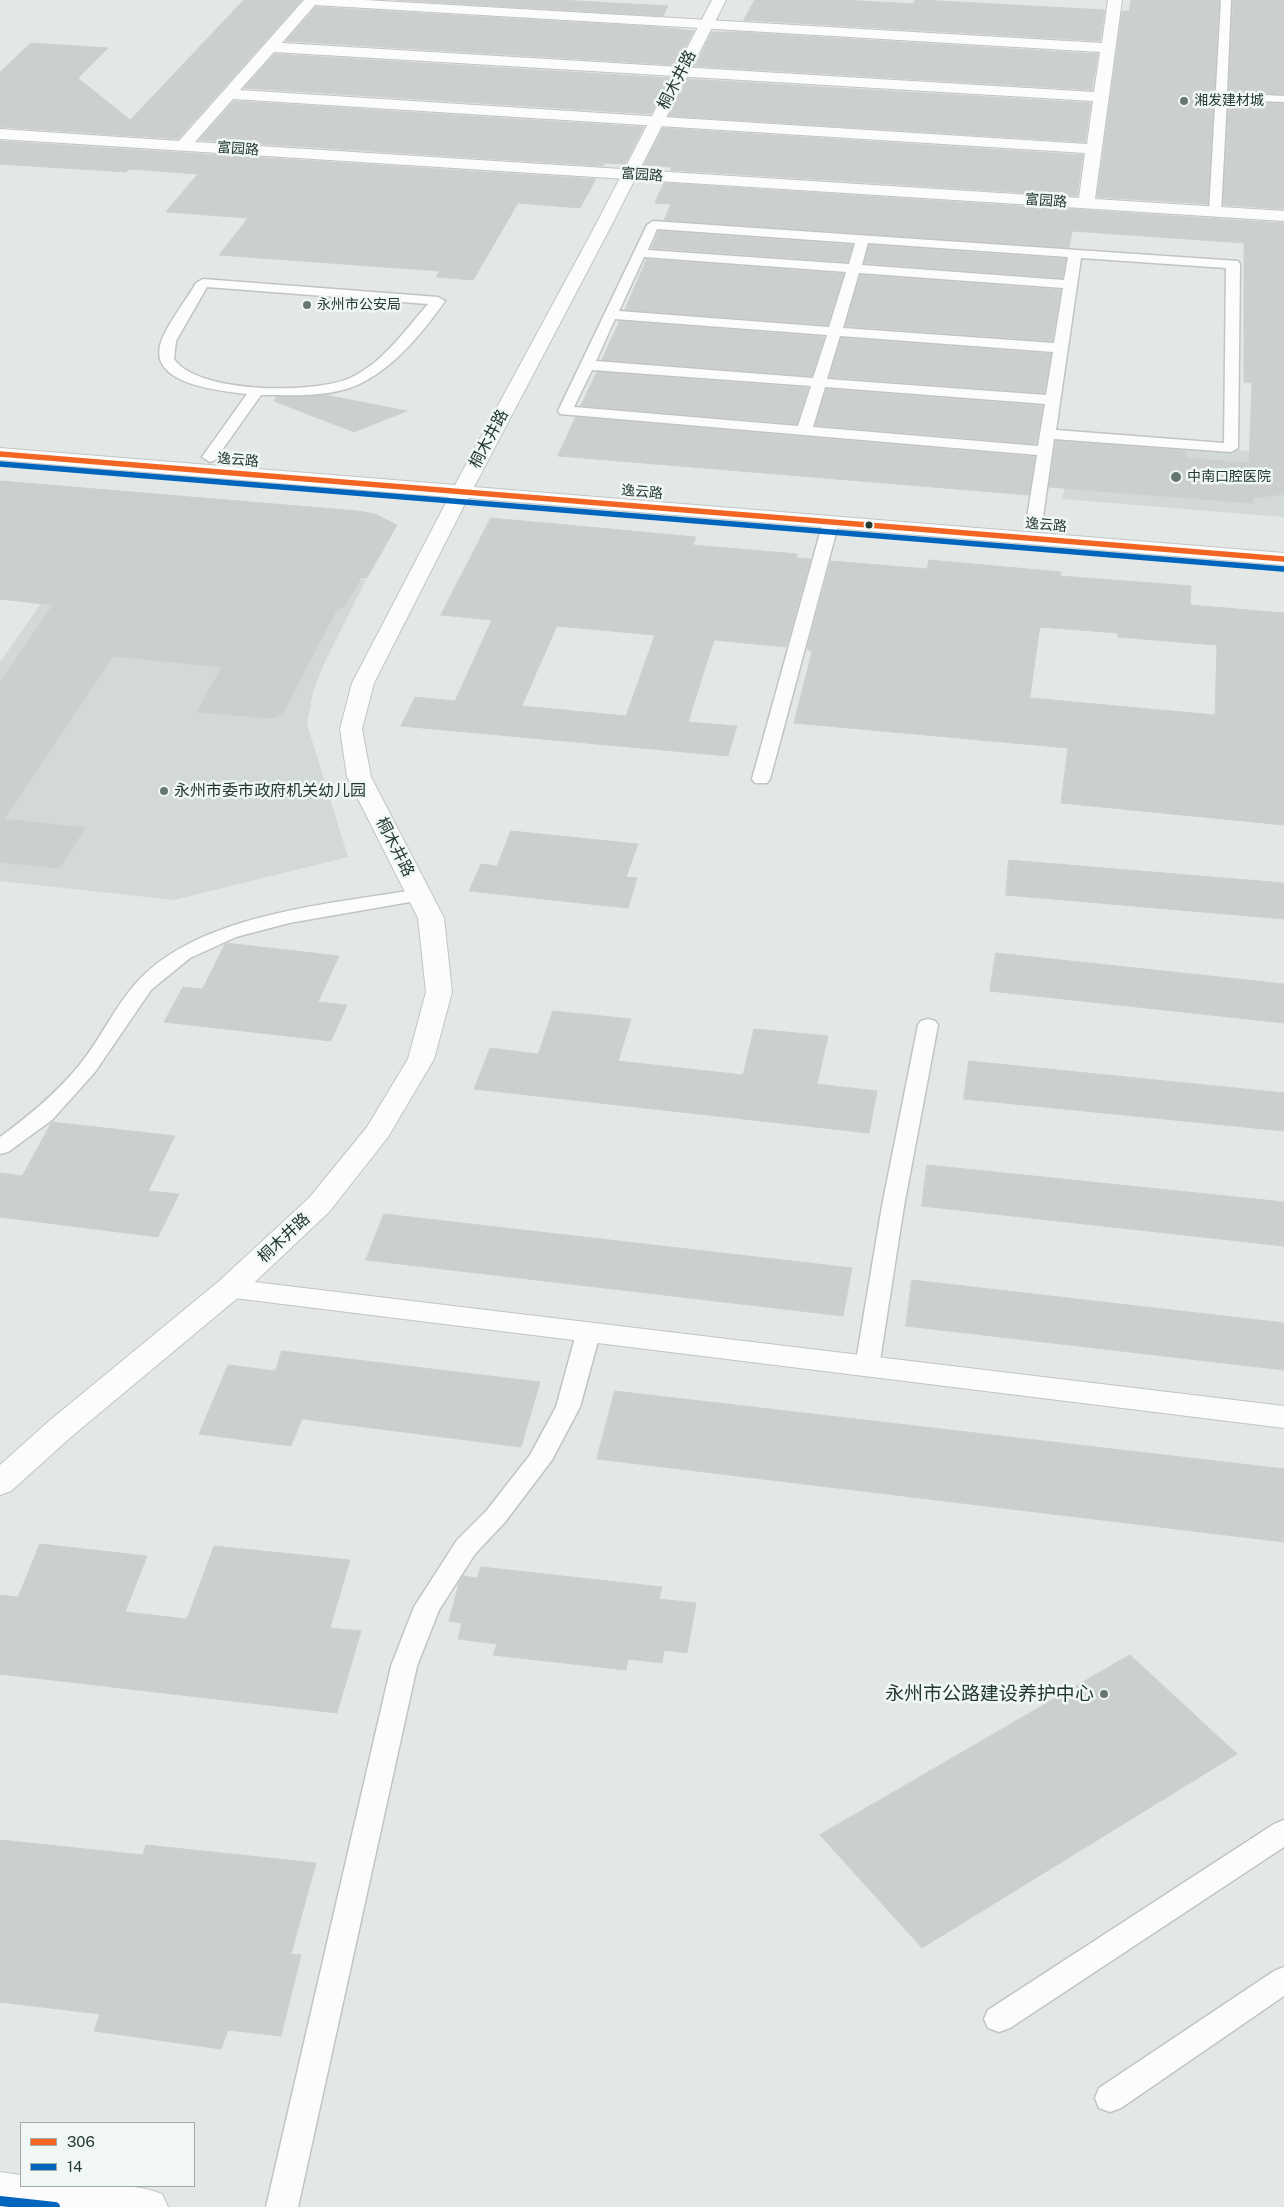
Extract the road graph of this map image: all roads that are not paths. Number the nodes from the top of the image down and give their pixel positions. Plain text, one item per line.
1 (719, 0) edge
2 (1116, 0) edge
3 (1226, 0) edge
4 (311, 1) edge
5 (706, 24) junction
6 (271, 47) junction
7 (1108, 48) junction
8 (680, 72) junction
9 (230, 94) junction
10 (1222, 96) junction
11 (1101, 97) junction
12 (1284, 99) edge
13 (656, 121) junction
14 (0, 134) edge
15 (184, 145) junction
16 (1094, 149) junction
17 (629, 174) junction
18 (1086, 203) junction
19 (1215, 212) junction
20 (1284, 216) edge
21 (863, 239) junction
22 (640, 253) junction
23 (1074, 253) junction
24 (854, 268) junction
25 (1070, 284) junction
26 (610, 315) junction
27 (834, 332) junction
28 (1060, 348) junction
29 (587, 365) junction
30 (819, 382) junction
31 (257, 391) junction
32 (1052, 400) junction
33 (804, 431) junction
34 (1048, 434) junction
35 (0, 440) edge
36 (1045, 451) junction
37 (0, 454) edge
38 (210, 457) junction
39 (464, 485) junction
40 (831, 522) junction
41 (1034, 524) junction
42 (1284, 544) edge
43 (1284, 559) edge
44 (761, 779) dead end
45 (420, 895) junction
46 (928, 1025) dead end
47 (0, 1147) edge
48 (229, 1289) junction
49 (588, 1334) junction
50 (867, 1367) junction
51 (1284, 1417) edge
52 (0, 1482) edge
53 (1284, 1832) edge
54 (1284, 1980) edge
55 (999, 2019) dead end
56 (1110, 2098) dead end
57 (0, 2191) edge
58 (147, 2207) edge
59 (282, 2207) edge

1 - 5 street, 桐木井路
2 - 7 street
3 - 10 lane
4 - 5 street
4 - 6 street
5 - 7 street
5 - 8 street, 桐木井路
6 - 8 street
6 - 9 street
7 - 11 street
8 - 11 street
8 - 13 street, 桐木井路
9 - 13 street
9 - 15 street
10 - 12 lane
10 - 19 lane
11 - 16 street
13 - 16 street
13 - 17 street, 桐木井路
14 - 15 street, 富园路
15 - 17 street, 富园路
16 - 18 street
17 - 18 street, 富园路
17 - 39 street, 桐木井路
18 - 19 street, 富园路
19 - 20 street, 富园路
21 - 22 lane
21 - 23 lane
21 - 24 lane
22 - 24 lane
22 - 26 lane
23 - 25 lane
23 - 34 lane
24 - 25 lane
24 - 27 lane
25 - 28 lane
26 - 27 lane
26 - 29 lane
27 - 28 lane
27 - 30 lane
28 - 32 lane
29 - 30 lane
29 - 33 lane
30 - 32 lane
30 - 33 lane
31 - 31 lane
31 - 38 lane
32 - 34 lane
33 - 36 lane
34 - 36 lane
35 - 38 street, 逸云路
36 - 41 lane
37 - 39 street, 逸云路
38 - 39 street, 逸云路
39 - 40 street, 逸云路
39 - 41 street, 逸云路
39 - 45 street, 桐木井路
40 - 43 street, 逸云路
40 - 44 lane
41 - 42 street, 逸云路
45 - 47 lane
45 - 48 street, 桐木井路
46 - 50 lane
48 - 49 street
48 - 52 street, 桐木井路
49 - 50 street
49 - 59 lane
50 - 51 street
53 - 55 lane
54 - 56 lane
57 - 58 street

